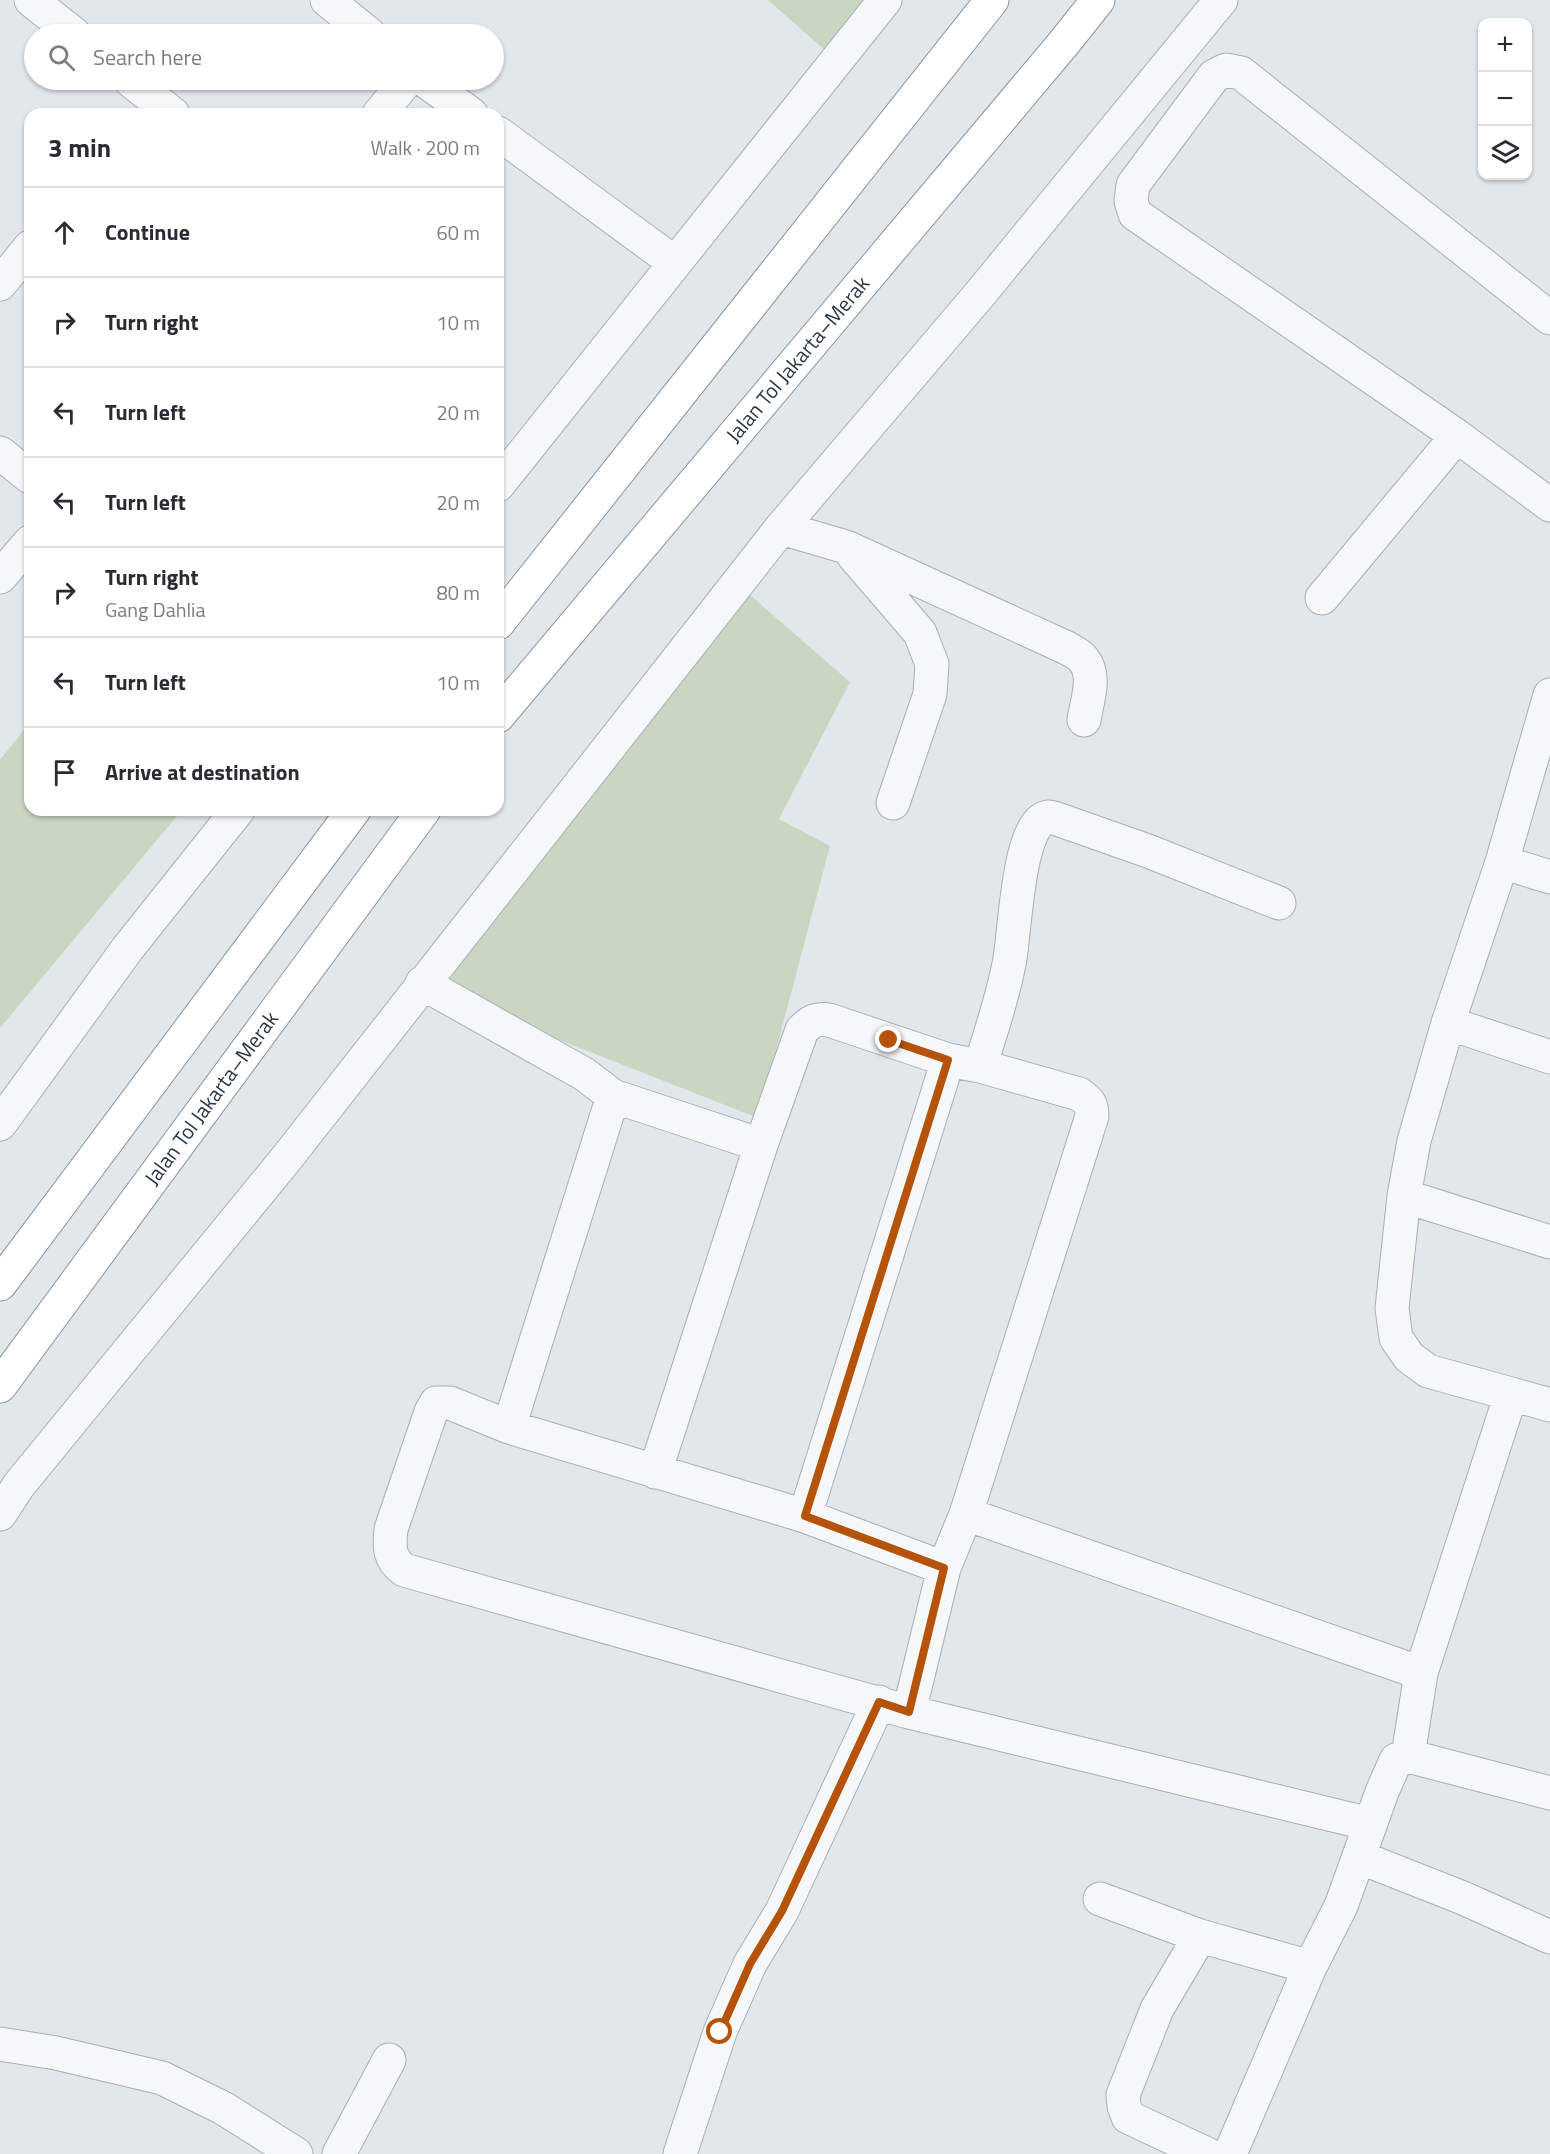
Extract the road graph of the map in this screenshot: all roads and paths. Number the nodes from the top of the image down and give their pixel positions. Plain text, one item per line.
1 (31, 0) edge
2 (327, 0) edge
3 (885, 0) edge
4 (992, 0) edge
5 (1098, 0) edge
6 (1221, 0) edge
7 (61, 24) edge
8 (357, 24) edge
9 (399, 90) edge
10 (438, 90) edge
11 (384, 108) edge
12 (463, 108) edge
13 (504, 137) edge
14 (24, 254) edge
15 (675, 263) junction
16 (0, 284) edge
17 (1550, 318) edge
18 (1457, 436) junction
19 (0, 453) edge
20 (24, 472) edge
21 (504, 477) edge
22 (1550, 504) edge
23 (781, 528) junction
24 (846, 546) junction
25 (24, 549) edge
26 (0, 578) edge
27 (1322, 598) dead end
28 (504, 615) edge
29 (1550, 695) edge
30 (504, 709) edge
31 (1084, 720) dead end
32 (893, 802) dead end
33 (233, 816) edge
34 (350, 816) edge
35 (420, 816) edge
36 (1502, 862) junction
37 (1550, 877) edge
38 (1279, 903) dead end
39 (423, 983) junction
40 (1448, 1023) junction
41 (1550, 1057) edge
42 (964, 1063) junction
43 (613, 1096) junction
44 (0, 1124) edge
45 (761, 1145) junction
46 (1404, 1196) junction
47 (1550, 1242) edge
48 (0, 1284) edge
49 (0, 1386) edge
50 (1511, 1394) junction
51 (1550, 1405) edge
52 (509, 1427) junction
53 (655, 1472) junction
54 (0, 1514) edge
55 (966, 1514) junction
56 (805, 1516) junction
57 (944, 1568) junction
58 (1421, 1673) junction
59 (894, 1707) junction
60 (1408, 1756) junction
61 (1550, 1793) edge
62 (1370, 1824) junction
63 (1359, 1857) junction
64 (1100, 1899) dead end
65 (1200, 1936) junction
66 (1550, 1937) edge
67 (1310, 1967) junction
68 (0, 2044) edge
69 (389, 2061) dead end
70 (296, 2154) edge
71 (339, 2154) edge
72 (680, 2154) edge
73 (1207, 2154) edge
74 (1230, 2154) edge

1 - 7 street
2 - 8 street
3 - 15 street
4 - 28 highway
5 - 30 highway, Jalan Tol Jakarta–Merak
6 - 23 street
9 - 11 street
10 - 12 street
13 - 15 street
14 - 16 street
15 - 21 street
17 - 18 street
18 - 22 street
18 - 27 street
19 - 20 street
23 - 24 street
23 - 39 street
24 - 31 street
24 - 32 street
25 - 26 street
29 - 36 street
33 - 44 street
34 - 48 highway
35 - 49 highway, Jalan Tol Jakarta–Merak
36 - 37 street
36 - 40 street
38 - 42 street
39 - 43 street
39 - 54 street
40 - 41 street
40 - 46 street
42 - 45 street
42 - 55 street
42 - 56 street
43 - 45 street
43 - 52 street
45 - 53 street
46 - 47 street
46 - 50 street
50 - 51 street
50 - 58 street
52 - 53 street
52 - 59 street
53 - 56 street
55 - 57 street
55 - 58 street
56 - 57 street
57 - 59 street
58 - 60 street
59 - 62 street
59 - 72 street
60 - 61 street
60 - 62 street
62 - 63 street
63 - 66 street
63 - 67 street
64 - 65 street
65 - 67 street
65 - 73 street
67 - 74 street
68 - 70 street
69 - 71 street

